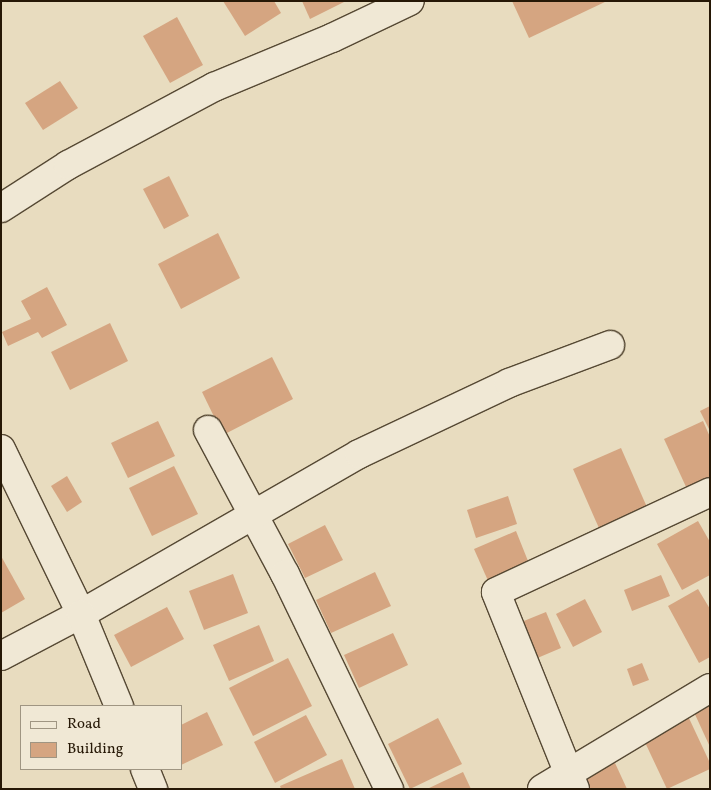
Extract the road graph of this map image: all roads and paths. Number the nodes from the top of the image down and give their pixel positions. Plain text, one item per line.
1 (407, 2) edge
2 (1, 208) edge
3 (610, 345) dead end
4 (208, 430) dead end
5 (1, 449) edge
6 (710, 492) edge
7 (255, 515) junction
8 (82, 614) junction
9 (1, 656) edge
10 (710, 688) edge
11 (119, 705) edge
12 (145, 770) edge
13 (571, 782) edge
14 (153, 789) edge
15 (389, 789) edge
16 (542, 789) edge

1 - 2 street
3 - 7 street
4 - 7 street
5 - 8 street
6 - 13 street
7 - 8 street
7 - 15 street
8 - 9 street
8 - 11 street
10 - 13 street
12 - 14 street
13 - 16 street

